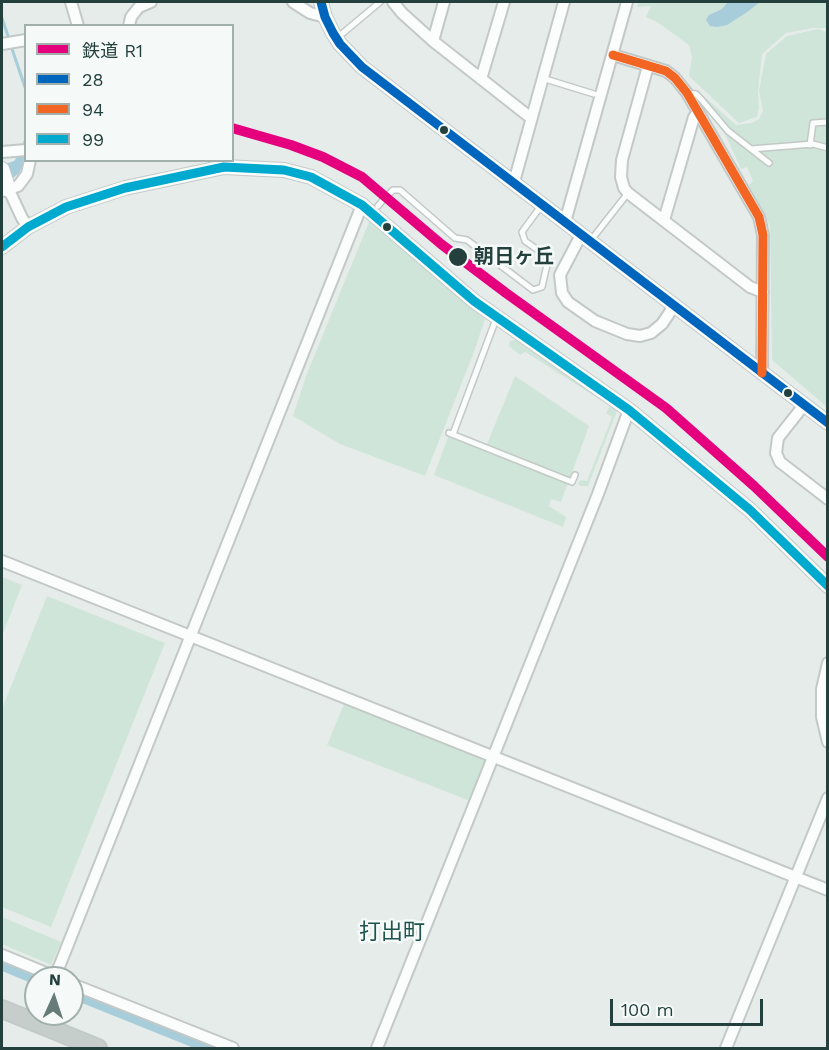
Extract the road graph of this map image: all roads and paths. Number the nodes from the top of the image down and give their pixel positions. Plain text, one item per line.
1 (71, 2) edge
2 (151, 2) edge
3 (293, 2) edge
4 (321, 2) edge
5 (380, 2) edge
6 (393, 2) edge
7 (444, 2) edge
8 (504, 2) edge
9 (564, 2) edge
10 (627, 2) edge
11 (325, 17) junction
12 (77, 24) edge
13 (129, 24) edge
14 (343, 33) dead end
15 (24, 40) edge
16 (433, 41) junction
17 (2, 44) edge
18 (613, 55) junction
19 (648, 66) junction
20 (542, 78) junction
21 (481, 79) junction
22 (687, 93) junction
23 (594, 94) dead end
24 (698, 112) junction
25 (531, 118) junction
26 (828, 122) edge
27 (810, 145) junction
28 (828, 148) edge
29 (751, 149) junction
30 (22, 150) edge
31 (2, 152) edge
32 (29, 162) edge
33 (769, 163) dead end
34 (223, 164) edge
35 (514, 182) junction
36 (5, 183) edge
37 (390, 193) dead end
38 (628, 193) junction
39 (383, 200) dead end
40 (542, 204) junction
41 (362, 206) junction
42 (378, 206) dead end
43 (664, 220) junction
44 (565, 222) junction
45 (28, 226) junction
46 (588, 235) junction
47 (2, 247) edge
48 (763, 292) junction
49 (674, 306) junction
50 (497, 317) junction
51 (762, 373) junction
52 (804, 405) junction
53 (629, 410) junction
54 (828, 423) edge
55 (574, 475) dead end
56 (828, 499) edge
57 (2, 561) edge
58 (828, 586) edge
59 (191, 636) junction
60 (828, 663) edge
61 (828, 742) edge
62 (493, 756) junction
63 (828, 798) edge
64 (794, 876) junction
65 (828, 890) edge
66 (2, 955) edge
67 (29, 966) edge
68 (60, 966) edge
69 (84, 989) edge
70 (2, 1009) edge
71 (98, 1048) edge
72 (233, 1048) edge
73 (377, 1048) edge
74 (726, 1048) edge

1 - 12 street
2 - 13 street
3 - 11 street
4 - 11 street
5 - 14 lane
6 - 16 street
7 - 16 street
8 - 21 street
9 - 20 street
10 - 18 street
11 - 35 street
15 - 17 street
16 - 21 street
18 - 19 street
18 - 44 street
19 - 22 street
19 - 38 street
20 - 23 lane
20 - 25 street
21 - 25 street
22 - 24 street
22 - 29 lane
24 - 43 street
24 - 48 street
25 - 35 street
26 - 27 lane
27 - 28 lane
27 - 29 lane
29 - 33 lane
30 - 31 street
32 - 36 street
34 - 41 street
34 - 45 street
35 - 40 street
36 - 45 street
37 - 40 lane
38 - 43 street
38 - 46 lane
39 - 42 lane
40 - 44 street
41 - 50 street
41 - 59 street
43 - 48 street
44 - 46 street
45 - 47 street
46 - 49 street
46 - 49 street
48 - 51 street
49 - 51 street
50 - 53 street
50 - 55 lane
51 - 52 street
52 - 54 street
52 - 56 street
53 - 58 street
53 - 62 street
57 - 59 street
59 - 62 street
59 - 68 street
60 - 61 street
62 - 64 street
62 - 73 street
63 - 64 street
64 - 65 street
64 - 74 street
66 - 67 street
69 - 72 street
70 - 71 highway

